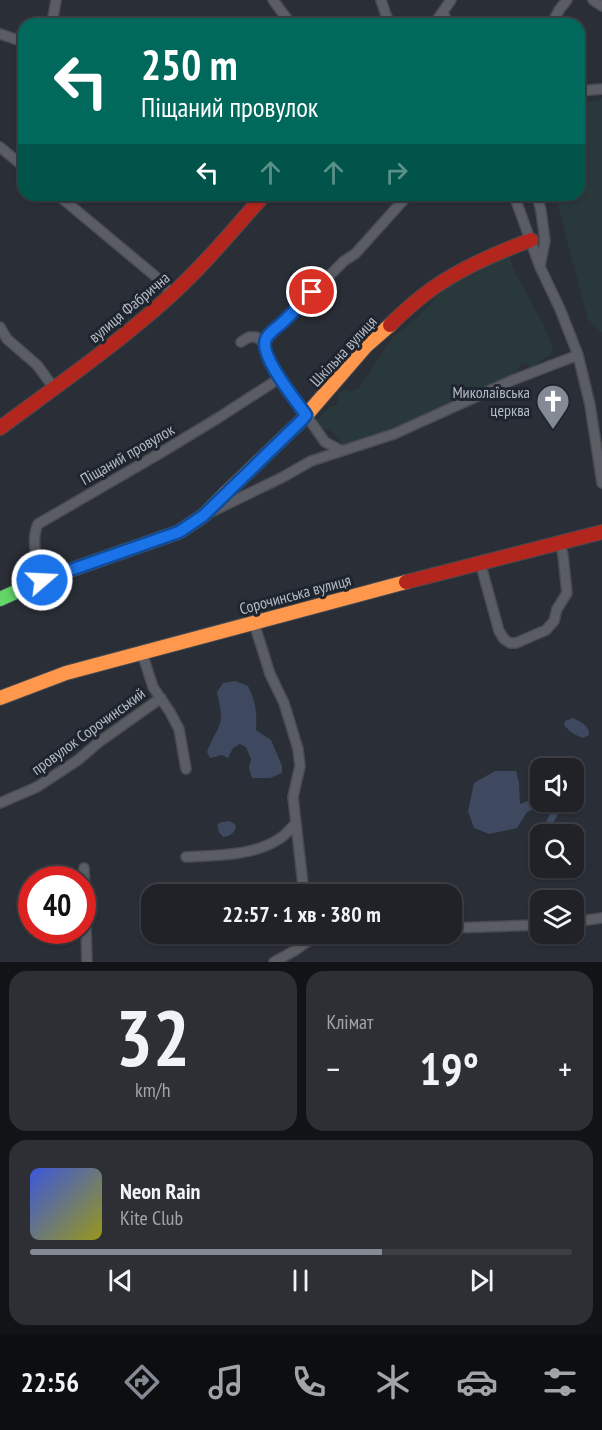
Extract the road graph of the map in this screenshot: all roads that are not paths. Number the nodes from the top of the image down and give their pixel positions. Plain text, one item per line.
1 (56, 0) edge
2 (273, 0) edge
3 (381, 0) edge
4 (452, 0) edge
5 (567, 0) edge
6 (592, 0) edge
7 (602, 6) edge
8 (443, 12) junction
9 (53, 18) edge
10 (286, 18) edge
11 (387, 18) edge
12 (438, 18) edge
13 (446, 18) edge
14 (555, 18) edge
15 (0, 34) edge
16 (18, 40) edge
17 (602, 89) edge
18 (585, 90) edge
19 (0, 147) edge
20 (18, 162) edge
21 (65, 201) edge
22 (259, 201) edge
23 (403, 201) edge
24 (516, 201) edge
25 (538, 201) edge
26 (531, 240) junction
27 (540, 267) junction
28 (172, 294) junction
29 (0, 327) edge
30 (241, 342) dead end
31 (265, 343) junction
32 (578, 355) junction
33 (280, 378) junction
34 (54, 388) junction
35 (306, 415) junction
36 (0, 428) edge
37 (342, 451) junction
38 (602, 483) edge
39 (203, 516) junction
40 (602, 532) edge
41 (560, 543) junction
42 (480, 562) junction
43 (42, 580) junction
44 (0, 599) edge
45 (254, 622) junction
46 (142, 653) junction
47 (0, 698) edge
48 (160, 698) junction
49 (186, 769) dead end
50 (0, 803) edge
51 (296, 822) junction
52 (186, 857) dead end
53 (303, 884) edge
54 (602, 918) edge
55 (584, 920) edge
56 (530, 925) edge
57 (462, 928) edge
58 (86, 944) edge
59 (301, 944) edge
60 (87, 962) edge
61 (274, 962) edge

1 - 9 street
2 - 10 street
3 - 11 street
4 - 8 street
5 - 14 street
6 - 7 street
8 - 12 street
8 - 13 street
15 - 16 street
17 - 18 street
19 - 20 street
21 - 28 street
22 - 28 street, вулиця Фабрична
23 - 31 street
24 - 26 street
25 - 27 street
26 - 27 street
26 - 35 street, Шкільна вулиця
27 - 32 street
28 - 34 street, вулиця Фабрична
29 - 34 street
30 - 31 street
31 - 33 street
32 - 37 street, Шкільна вулиця
32 - 38 street
33 - 35 street
33 - 43 street, Піщаний провулок
34 - 36 street, вулиця Фабрична
35 - 37 street
35 - 39 street, Шкільна вулиця
37 - 39 street, Шкільна вулиця
39 - 43 street, Шкільна вулиця
40 - 41 street, Сорочинська вулиця
41 - 42 street, Сорочинська вулиця
41 - 42 street
42 - 45 street, Сорочинська вулиця
43 - 44 street, Шкільна вулиця
45 - 46 street, Сорочинська вулиця
45 - 51 street
46 - 47 street, Сорочинська вулиця
46 - 48 street
48 - 49 street
48 - 50 street, провулок Сорочинський
51 - 52 street
51 - 53 street
54 - 55 street
56 - 57 street
58 - 60 street
59 - 61 street

